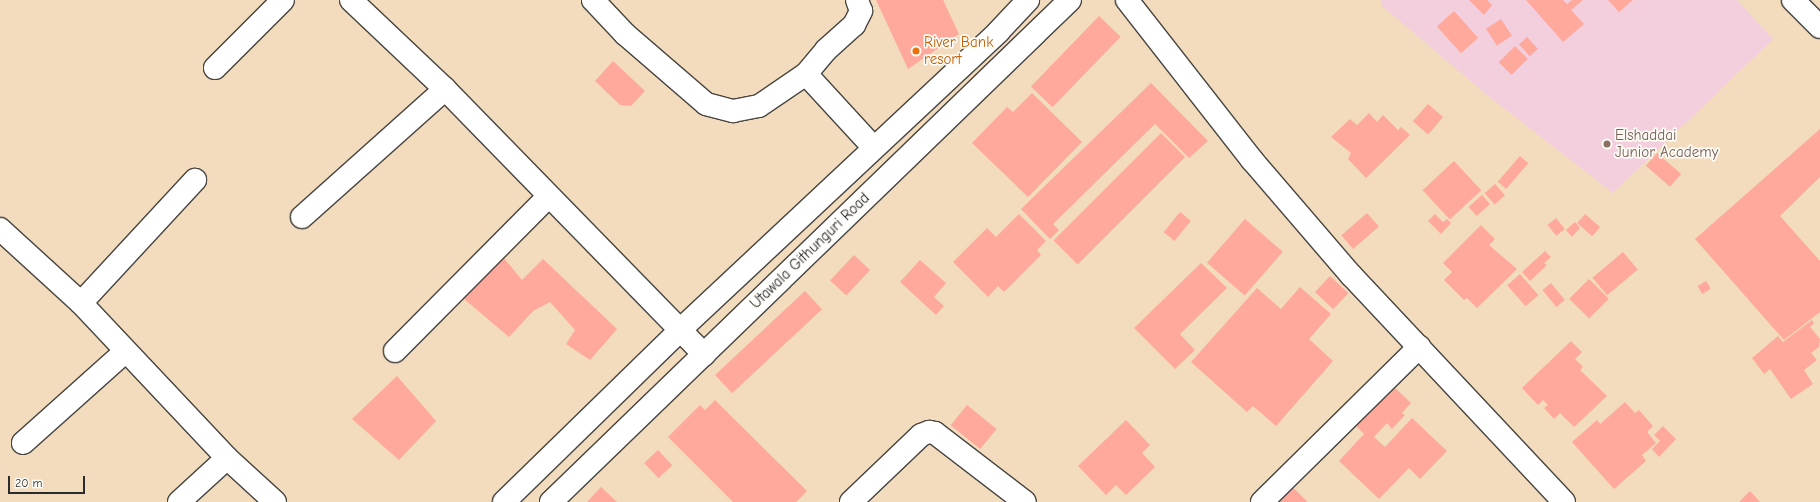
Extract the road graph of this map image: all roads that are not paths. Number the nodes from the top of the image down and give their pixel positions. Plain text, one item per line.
1 (283, 0) edge
2 (351, 0) edge
3 (593, 0) edge
4 (857, 0) edge
5 (1028, 0) edge
6 (1070, 0) edge
7 (1127, 0) edge
8 (1793, 0) edge
9 (1820, 27) edge
10 (215, 68) dead end
11 (806, 74) junction
12 (445, 89) junction
13 (874, 148) junction
14 (195, 180) dead end
15 (549, 196) junction
16 (302, 217) dead end
17 (3, 239) edge
18 (81, 303) junction
19 (680, 330) junction
20 (1420, 347) junction
21 (126, 351) junction
22 (395, 351) dead end
23 (704, 354) junction
24 (23, 443) dead end
25 (227, 458) junction
26 (178, 502) edge
27 (276, 502) edge
28 (504, 502) edge
29 (551, 502) edge
30 (851, 502) edge
31 (1025, 502) edge
32 (1262, 502) edge
33 (1564, 502) edge

1 - 10 street
2 - 12 street
3 - 11 street
4 - 11 street
5 - 13 street
6 - 23 street, Utawala Githunguri Road
7 - 20 street
8 - 9 street
11 - 13 street
12 - 15 street
12 - 16 street
13 - 19 street
14 - 18 street
15 - 19 street
15 - 22 street
17 - 18 street
18 - 21 street
19 - 23 street
19 - 28 street
20 - 32 street
20 - 33 street
21 - 24 street
21 - 25 street
23 - 29 street, Utawala Githunguri Road
25 - 26 street
25 - 27 street
30 - 31 street

